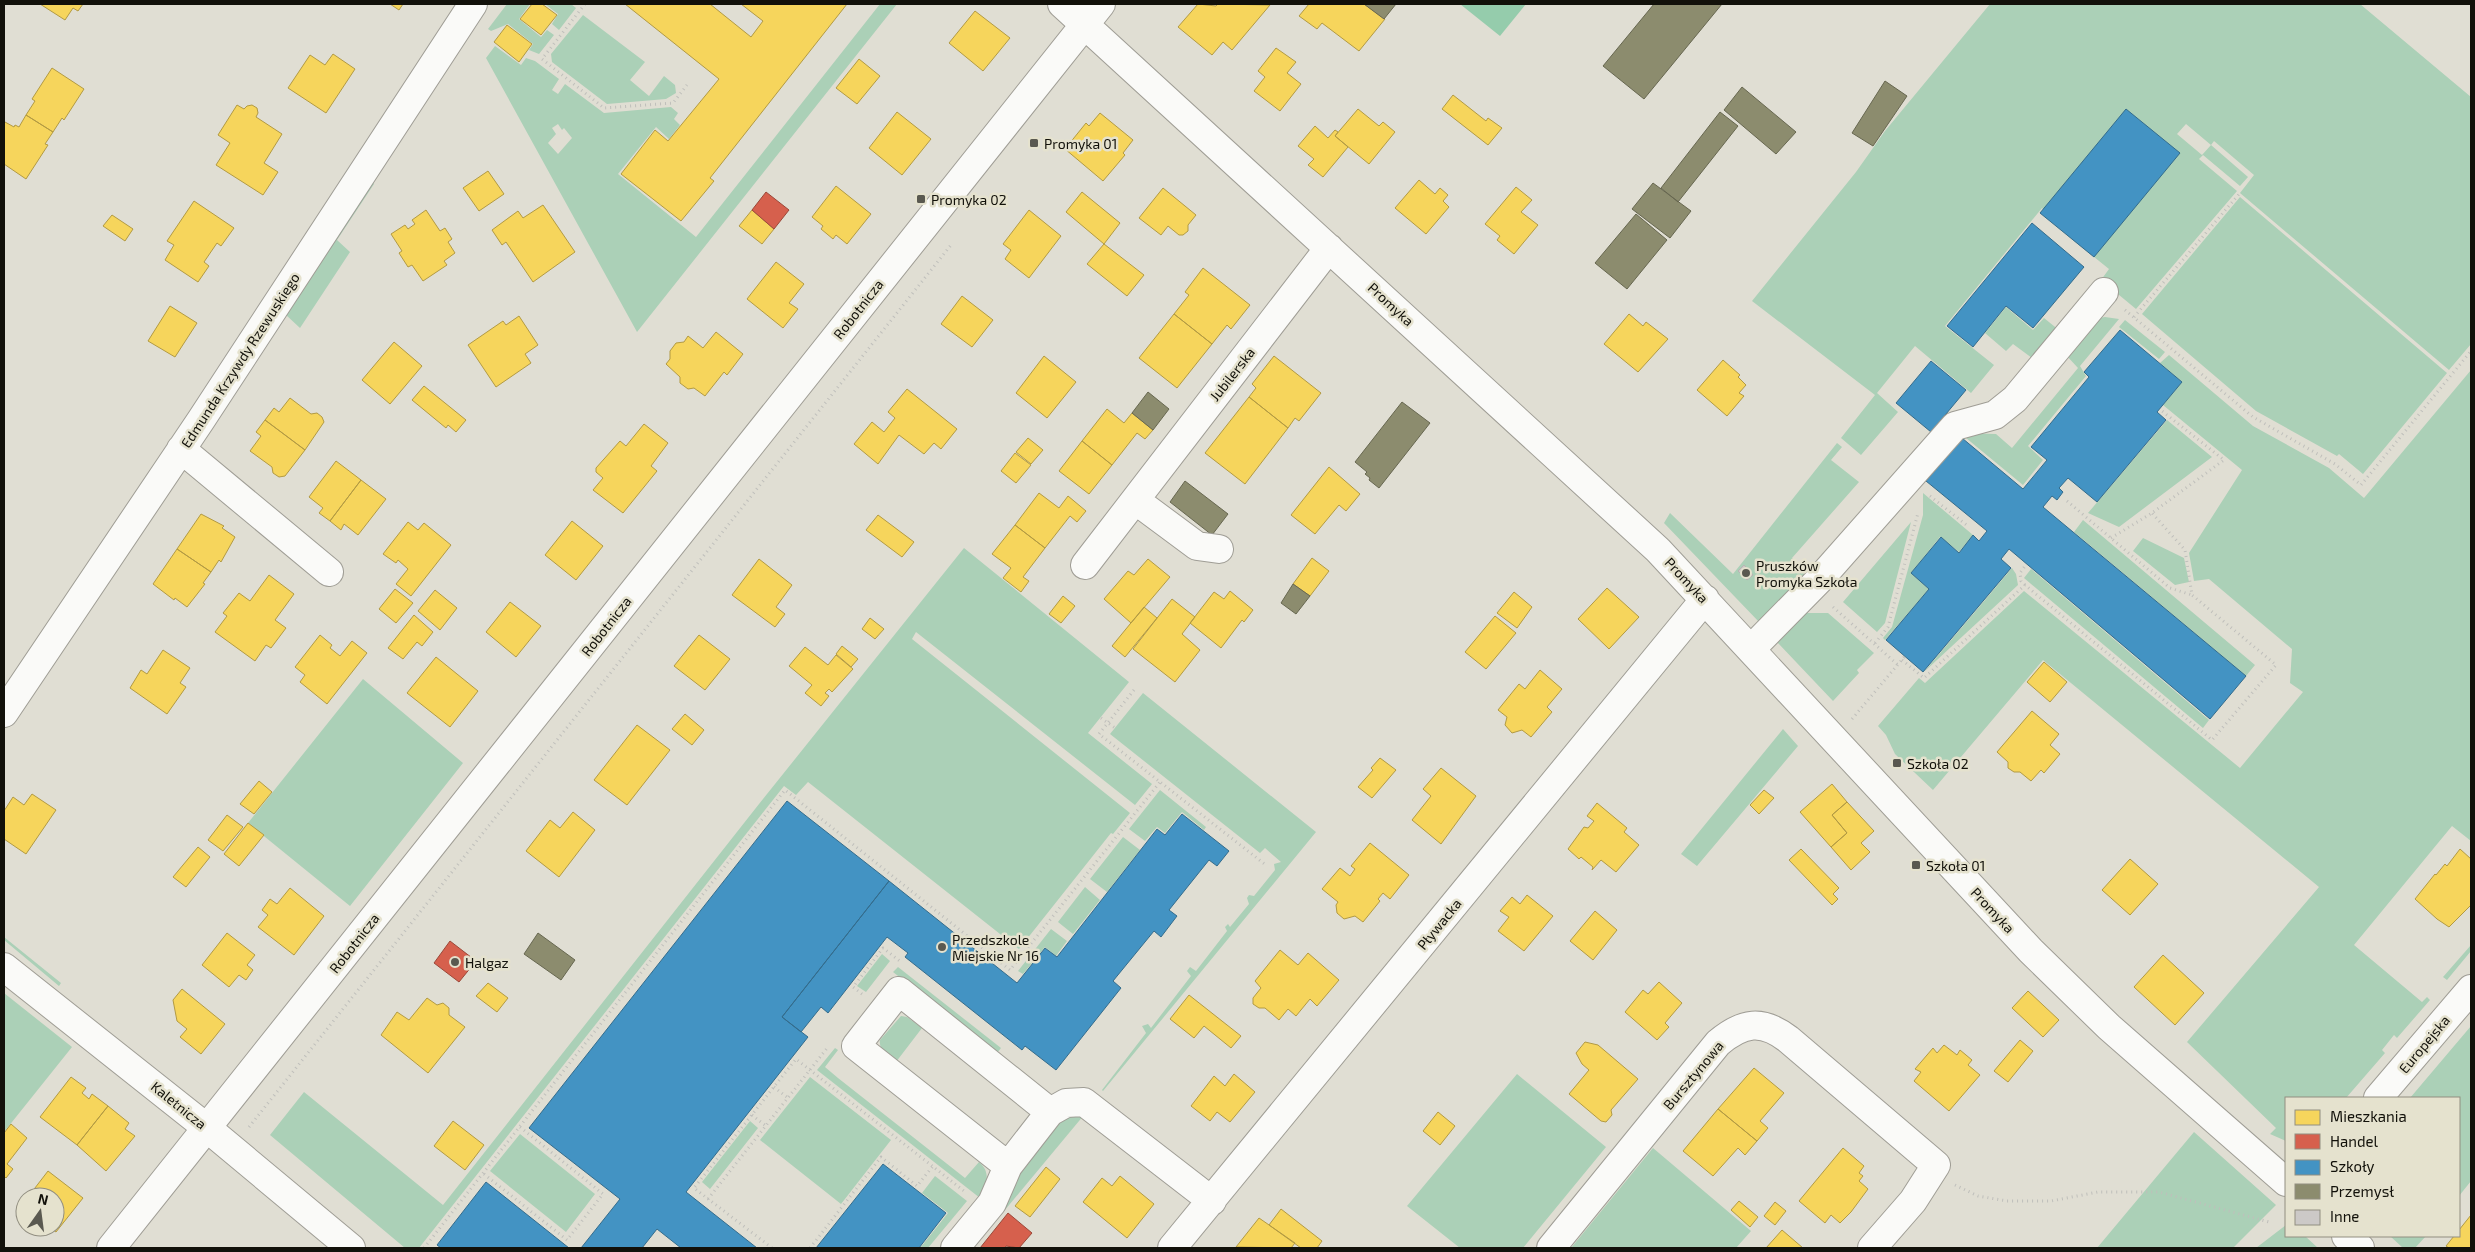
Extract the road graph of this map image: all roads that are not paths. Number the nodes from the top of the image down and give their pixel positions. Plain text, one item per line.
1 (473, 4) edge
2 (1062, 4) edge
3 (1101, 4) edge
4 (1085, 25) junction
5 (1330, 248) junction
6 (2104, 292) road end
7 (181, 449) junction
8 (1135, 500) junction
9 (1219, 549) dead end
10 (1085, 565) dead end
11 (329, 572) dead end
12 (1705, 600) junction
13 (1751, 649) junction
14 (4, 714) edge
15 (4, 967) edge
16 (2471, 989) edge
17 (2379, 1097) edge
18 (1050, 1112) junction
19 (207, 1128) junction
20 (1008, 1166) junction
21 (2285, 1181) edge
22 (1212, 1201) junction
23 (2347, 1237) edge
24 (111, 1248) edge
25 (351, 1248) edge
26 (955, 1248) edge
27 (1172, 1248) edge
28 (1551, 1248) edge
29 (1872, 1248) edge
30 (2360, 1248) edge

1 - 7 street, Edmunda Krzywdy Rzewuskiego
2 - 4 street, Promyka
3 - 4 street, Robotnicza
4 - 5 street, Promyka
4 - 19 street, Robotnicza
5 - 8 street, Jubilerska
5 - 12 street, Promyka
6 - 13 street
7 - 11 street
7 - 14 street, Edmunda Krzywdy Rzewuskiego
8 - 9 street
8 - 10 street, Jubilerska
12 - 13 street, Promyka
12 - 22 street, Pływacka
13 - 21 street, Promyka
15 - 19 street, Kaletnicza
16 - 17 street, Europejska
18 - 20 street
18 - 20 street
18 - 22 street
19 - 24 street, Robotnicza
19 - 25 street, Kaletnicza
20 - 26 street
22 - 27 street, Pływacka
23 - 30 street
28 - 29 street, Bursztynowa

